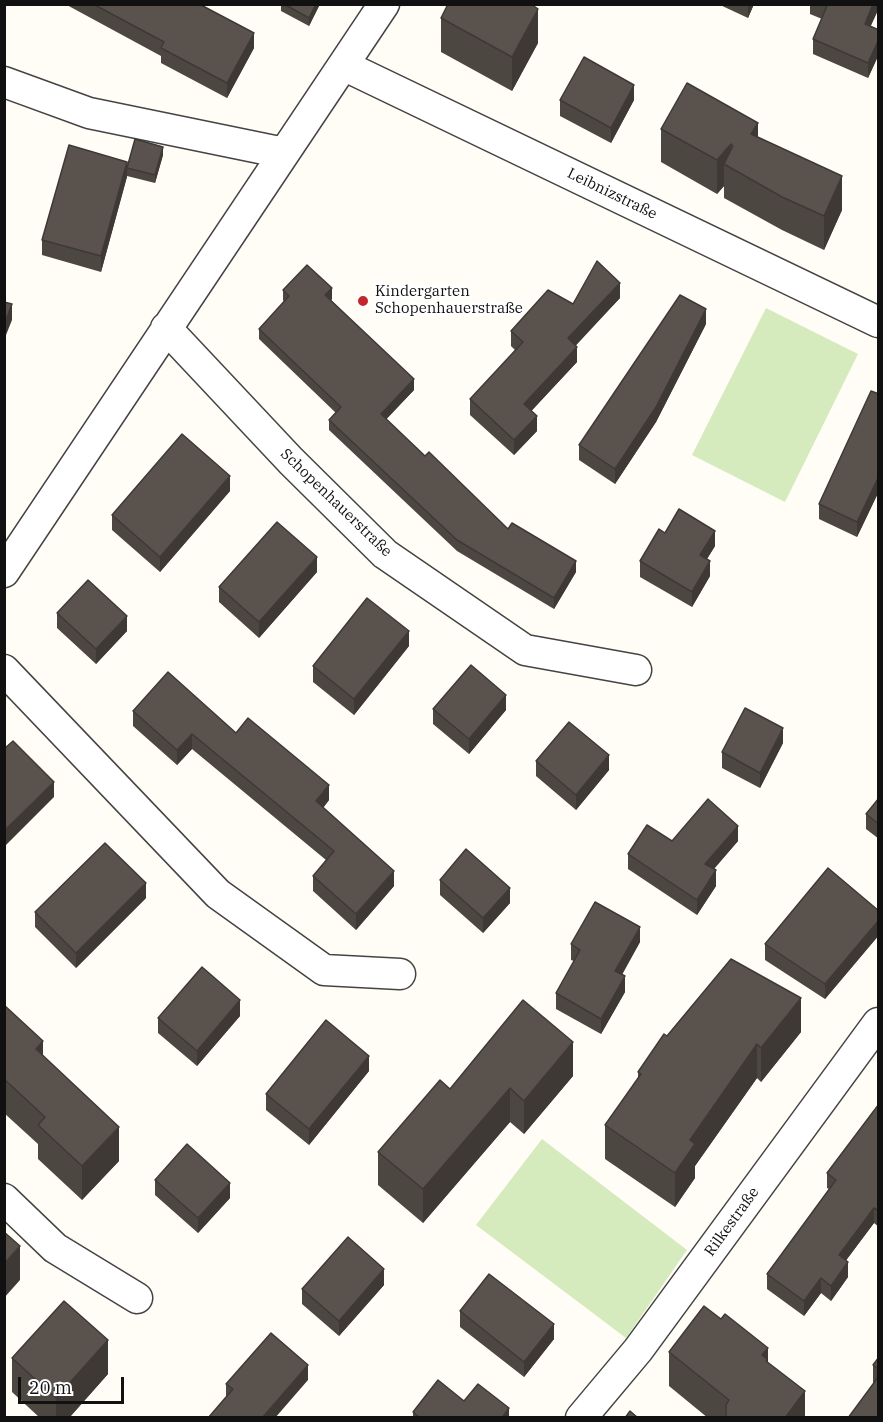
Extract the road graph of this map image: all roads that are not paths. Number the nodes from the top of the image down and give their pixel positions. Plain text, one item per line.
1 (384, 4) edge
2 (345, 66) junction
3 (4, 82) edge
4 (284, 153) junction
5 (879, 322) edge
6 (166, 328) junction
7 (4, 572) edge
8 (4, 670) edge
9 (636, 670) dead end
10 (400, 974) dead end
11 (879, 1023) edge
12 (4, 1199) edge
13 (137, 1298) dead end
14 (581, 1418) edge

1 - 2 street
2 - 4 street
2 - 5 street, Leibnizstraße
3 - 4 street
4 - 6 street
6 - 7 street
6 - 9 street, Schopenhauerstraße
8 - 10 street
11 - 14 street, Rilkestraße
12 - 13 street

